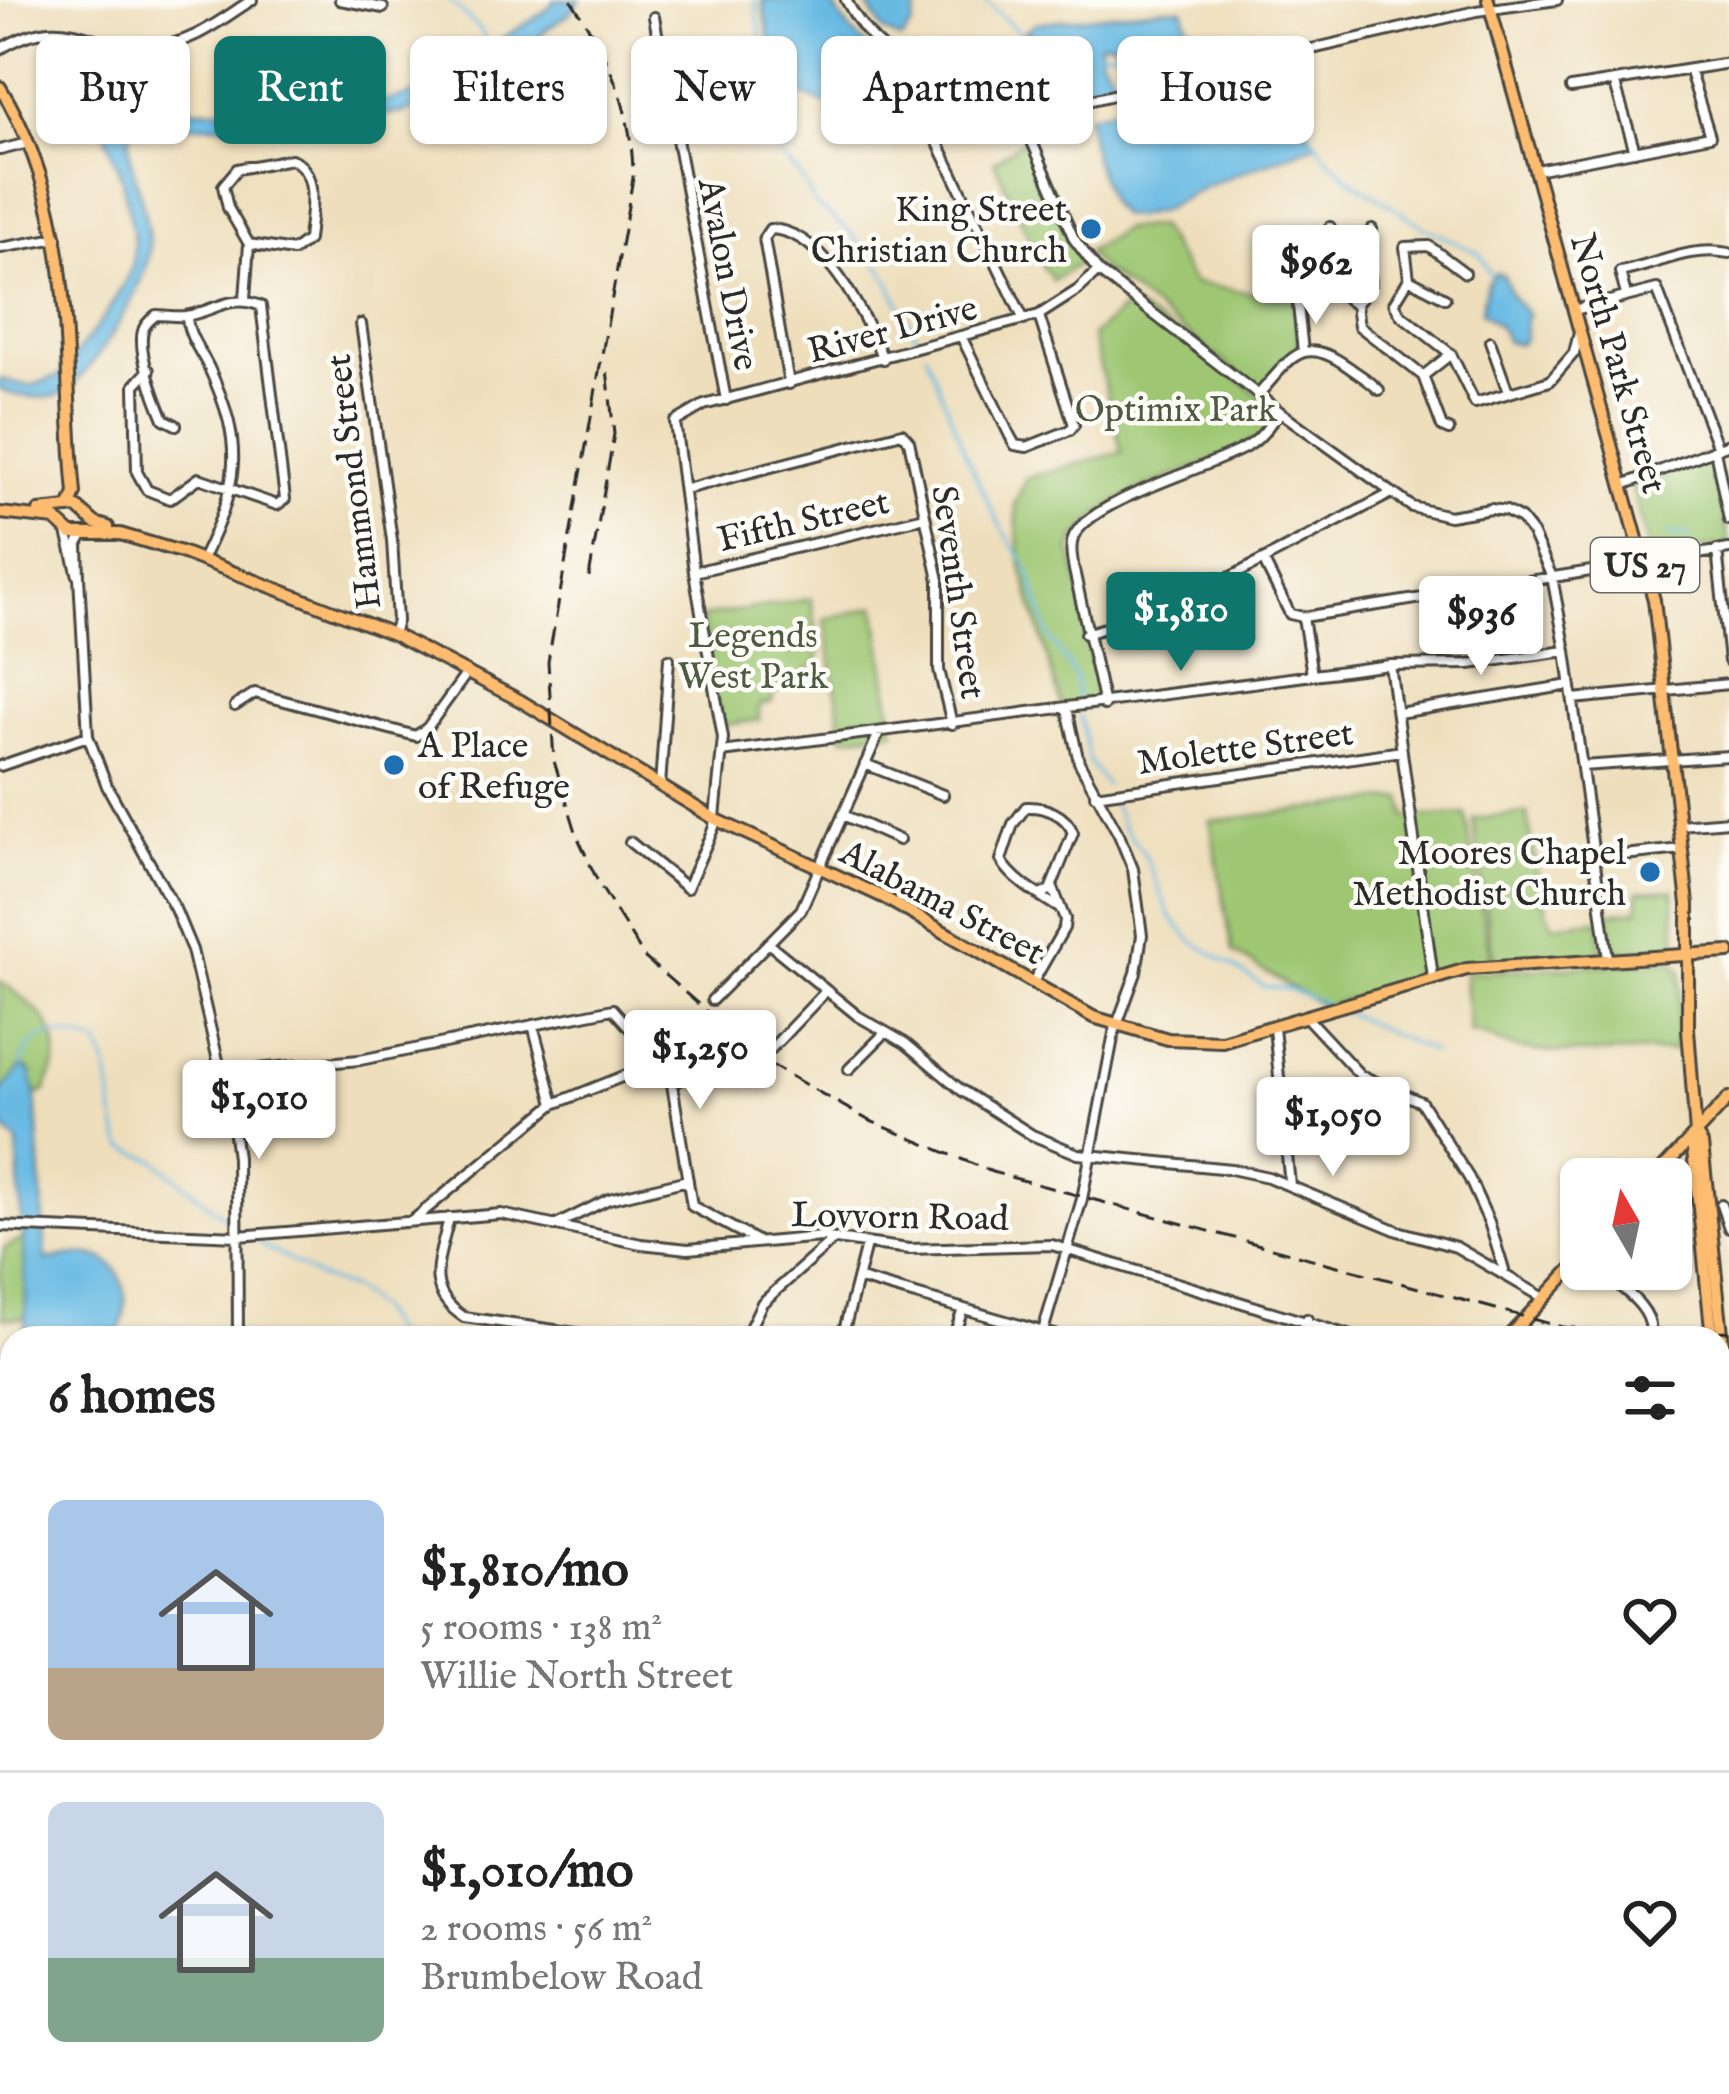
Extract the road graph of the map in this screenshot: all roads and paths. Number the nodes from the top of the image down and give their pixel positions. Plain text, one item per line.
1 (252, 0) edge
2 (340, 0) edge
3 (846, 0) edge
4 (1557, 0) edge
5 (1489, 4) edge
6 (383, 8) dead end
7 (654, 17) dead end
8 (873, 36) edge
9 (0, 49) edge
10 (1729, 63) edge
11 (1690, 72) junction
12 (1614, 81) junction
13 (0, 87) edge
14 (1571, 88) dead end
15 (1093, 99) edge
16 (29, 143) junction
17 (938, 144) edge
18 (1033, 144) edge
19 (0, 150) edge
20 (1635, 152) junction
21 (1536, 170) junction
22 (1330, 227) dead end
23 (1372, 229) dead end
24 (58, 238) junction
25 (250, 244) junction
26 (0, 248) edge
27 (1729, 254) edge
28 (1293, 258) dead end
29 (1098, 271) junction
30 (1465, 273) dead end
31 (1409, 279) junction
32 (1627, 296) junction
33 (1445, 298) dead end
34 (245, 299) junction
35 (1356, 304) junction
36 (1574, 310) junction
37 (1039, 315) junction
38 (187, 316) junction
39 (1024, 320) junction
40 (361, 324) dead end
41 (1580, 332) junction
42 (962, 338) junction
43 (1490, 341) dead end
44 (1303, 352) junction
45 (1451, 354) junction
46 (1588, 357) junction
47 (883, 358) junction
48 (1566, 366) junction
49 (149, 370) junction
50 (1423, 376) junction
51 (1593, 376) junction
52 (789, 384) junction
53 (1379, 391) dead end
54 (1508, 392) junction
55 (1258, 394) junction
56 (726, 400) junction
57 (1279, 411) junction
58 (176, 424) dead end
59 (1448, 430) dead end
60 (73, 440) junction
61 (1729, 444) edge
62 (1716, 449) junction
63 (1623, 485) junction
64 (232, 489) junction
65 (686, 489) junction
66 (1390, 494) junction
67 (68, 508) junction
68 (0, 511) edge
69 (87, 516) junction
70 (925, 518) junction
71 (1729, 520) edge
72 (65, 528) junction
73 (84, 534) junction
74 (1729, 549) edge
75 (1717, 550) junction
76 (182, 552) junction
77 (202, 560) junction
78 (1644, 561) junction
79 (1264, 562) junction
80 (694, 572) junction
81 (79, 577) junction
82 (1552, 577) junction
83 (1303, 617) junction
84 (393, 634) junction
85 (1085, 634) junction
86 (1566, 651) junction
87 (670, 659) dead end
88 (1729, 661) edge
89 (1390, 665) junction
90 (467, 672) junction
91 (1312, 675) junction
92 (1729, 684) edge
93 (1570, 686) junction
94 (1664, 690) junction
95 (1573, 700) junction
96 (1104, 705) junction
97 (235, 706) dead end
98 (1067, 709) junction
99 (1398, 713) junction
100 (952, 724) junction
101 (879, 733) junction
102 (88, 736) junction
103 (722, 752) junction
104 (1402, 752) junction
105 (1729, 756) edge
106 (1671, 759) junction
107 (865, 764) junction
108 (0, 766) edge
109 (1582, 766) junction
110 (660, 786) junction
111 (944, 794) dead end
112 (1095, 795) junction
113 (843, 815) junction
114 (715, 820) junction
115 (1729, 821) edge
116 (1679, 825) junction
117 (898, 840) dead end
118 (630, 842) dead end
119 (1682, 849) junction
120 (1594, 858) junction
121 (820, 868) junction
122 (1052, 885) junction
123 (1040, 895) junction
124 (1059, 908) junction
125 (768, 944) junction
126 (1729, 952) edge
127 (1690, 954) junction
128 (1608, 959) junction
129 (1433, 977) junction
130 (1033, 982) junction
131 (826, 991) junction
132 (712, 1000) dead end
133 (1307, 1018) junction
134 (533, 1025) junction
135 (1117, 1026) junction
136 (1274, 1028) junction
137 (886, 1032) junction
138 (770, 1050) dead end
139 (721, 1058) dead end
140 (659, 1062) junction
141 (849, 1069) dead end
142 (221, 1072) junction
143 (672, 1084) junction
144 (1729, 1098) edge
145 (554, 1104) junction
146 (1696, 1135) junction
147 (1091, 1156) junction
148 (1674, 1158) edge
149 (688, 1180) junction
150 (1290, 1185) junction
151 (1720, 1205) edge
152 (449, 1218) junction
153 (412, 1221) junction
154 (1726, 1223) edge
155 (554, 1226) junction
156 (6, 1227) edge
157 (1712, 1227) junction
158 (238, 1236) junction
159 (834, 1239) junction
160 (758, 1242) junction
161 (866, 1245) junction
162 (1068, 1249) junction
163 (1504, 1272) junction
164 (860, 1279) junction
165 (1560, 1281) edge
166 (1622, 1290) edge
167 (1544, 1298) junction
168 (963, 1310) junction
169 (1307, 1319) junction
170 (238, 1326) edge
171 (527, 1326) edge
172 (751, 1326) edge
173 (846, 1326) edge
174 (957, 1326) edge
175 (1014, 1326) edge
176 (1045, 1326) edge
177 (1304, 1326) edge
178 (1326, 1326) edge
179 (1519, 1326) edge
180 (1652, 1326) edge
181 (1711, 1326) edge
182 (1722, 1326) edge

1 - 9 street
2 - 6 street
3 - 8 street
4 - 5 street
5 - 15 street
5 - 21 main road, North Park Street / US 27
7 - 56 street, Avalon Drive
10 - 11 street
11 - 12 street
11 - 20 street
12 - 14 street
12 - 20 street
13 - 16 main road
16 - 19 street
16 - 24 main road
17 - 39 street
18 - 29 street
20 - 21 street
21 - 36 main road, North Park Street / US 27
22 - 35 street
23 - 35 street
24 - 26 street
24 - 60 main road
25 - 25 street
25 - 34 street
27 - 32 street
28 - 44 street
29 - 37 street, River Drive
29 - 55 street
30 - 31 street
31 - 33 street
31 - 45 street
32 - 36 street
32 - 62 street
34 - 38 street
34 - 64 street
35 - 50 street
36 - 41 main road, North Park Street / US 27
37 - 39 street, River Drive
37 - 42 street
38 - 49 street
38 - 64 street
39 - 42 street, River Drive
40 - 84 street, Hammond Street
41 - 46 main road, North Park Street / US 27
41 - 48 street
42 - 47 street, River Drive
43 - 54 street
44 - 53 street
44 - 55 street
45 - 50 street
45 - 54 street
46 - 48 street
46 - 51 main road, North Park Street / US 27
47 - 52 street, River Drive
47 - 52 street
48 - 51 street
48 - 54 street
49 - 58 street
49 - 64 street
50 - 59 street
51 - 63 main road, North Park Street / US 27
52 - 56 street, River Drive
55 - 57 street
56 - 65 street, River Drive
57 - 66 street
57 - 85 street
60 - 67 main road
60 - 69 main road
61 - 62 street
62 - 63 street
62 - 71 street
63 - 78 main road, North Park Street / US 27
64 - 77 street
65 - 70 street, Seventh Street
65 - 80 street
66 - 79 street
66 - 82 street
67 - 68 main road
67 - 69 main road, Alabama Street
67 - 72 main road
68 - 72 main road
69 - 73 main road
69 - 76 main road, Alabama Street
70 - 80 street, Fifth Street
70 - 100 street, Seventh Street
72 - 73 main road, Alabama Street
72 - 81 street
73 - 76 main road, Alabama Street
73 - 81 street
74 - 75 street
75 - 78 street
75 - 88 street
76 - 77 main road, Alabama Street
77 - 84 main road, Alabama Street
78 - 82 street
78 - 94 main road, North Park Street / US 27
79 - 83 street
79 - 85 street
80 - 103 street
81 - 102 street
82 - 83 street
82 - 86 street
83 - 91 street
84 - 90 main road, Alabama Street
85 - 96 street
86 - 89 street
86 - 93 street
87 - 110 street
89 - 91 street
89 - 99 street
90 - 97 street
90 - 110 main road, Alabama Street
91 - 96 street
92 - 94 street
93 - 95 street
93 - 99 street
94 - 95 street
94 - 106 main road, North Park Street / US 27
95 - 109 street
96 - 98 street
98 - 100 street
98 - 112 street
99 - 104 street
100 - 101 street
101 - 103 street
101 - 107 street
102 - 108 street
102 - 142 street
103 - 114 street
104 - 112 street, Molette Street
104 - 129 street
105 - 106 street
106 - 109 street
106 - 116 main road, North Park Street / US 27
107 - 111 street
107 - 113 street
109 - 120 street
110 - 114 main road, Alabama Street
112 - 135 street
113 - 117 street
113 - 121 street
114 - 118 street
114 - 121 main road, Alabama Street
115 - 116 street
116 - 119 main road, North Park Street / US 27
119 - 120 street
119 - 127 main road, North Park Street / US 27
120 - 128 street
121 - 125 street
121 - 130 main road, Alabama Street
122 - 123 street
122 - 123 street
122 - 124 street
123 - 124 street
124 - 130 street
125 - 131 street
125 - 132 street
126 - 127 main road, Alabama Street
127 - 128 main road, Alabama Street
127 - 146 main road, US 27
128 - 129 main road, Alabama Street
129 - 133 main road, Alabama Street
130 - 135 main road, Alabama Street
131 - 137 street
131 - 138 street
133 - 136 main road, Alabama Street
133 - 163 street
134 - 140 street
134 - 142 street
134 - 145 street
135 - 136 main road, Alabama Street
135 - 147 street
136 - 150 street
137 - 141 street
137 - 147 street
139 - 143 street
140 - 143 street
140 - 145 street
142 - 158 street
143 - 149 street
144 - 146 main road
145 - 153 street
146 - 148 main road
146 - 151 main road, US 27
146 - 181 main road, US 27
147 - 150 street
147 - 162 street
149 - 155 street
149 - 160 street
150 - 163 street
151 - 154 street
151 - 157 main road, US 27
152 - 153 street, Lovvorn Road
152 - 155 street, Lovvorn Road
152 - 171 street
153 - 158 street, Lovvorn Road
154 - 157 main road
155 - 160 street, Lovvorn Road
156 - 158 street, Lovvorn Road
157 - 182 main road, US 27
158 - 170 street
159 - 160 street, Lovvorn Road
159 - 161 street, Lovvorn Road
159 - 172 street
161 - 162 street, Lovvorn Road
161 - 164 street
162 - 169 street, Lovvorn Road
162 - 176 street
163 - 167 street
164 - 168 street
164 - 173 street
165 - 167 main road
166 - 180 street
167 - 179 main road
168 - 174 street
168 - 175 street
169 - 177 street
169 - 178 street, Lovvorn Road

